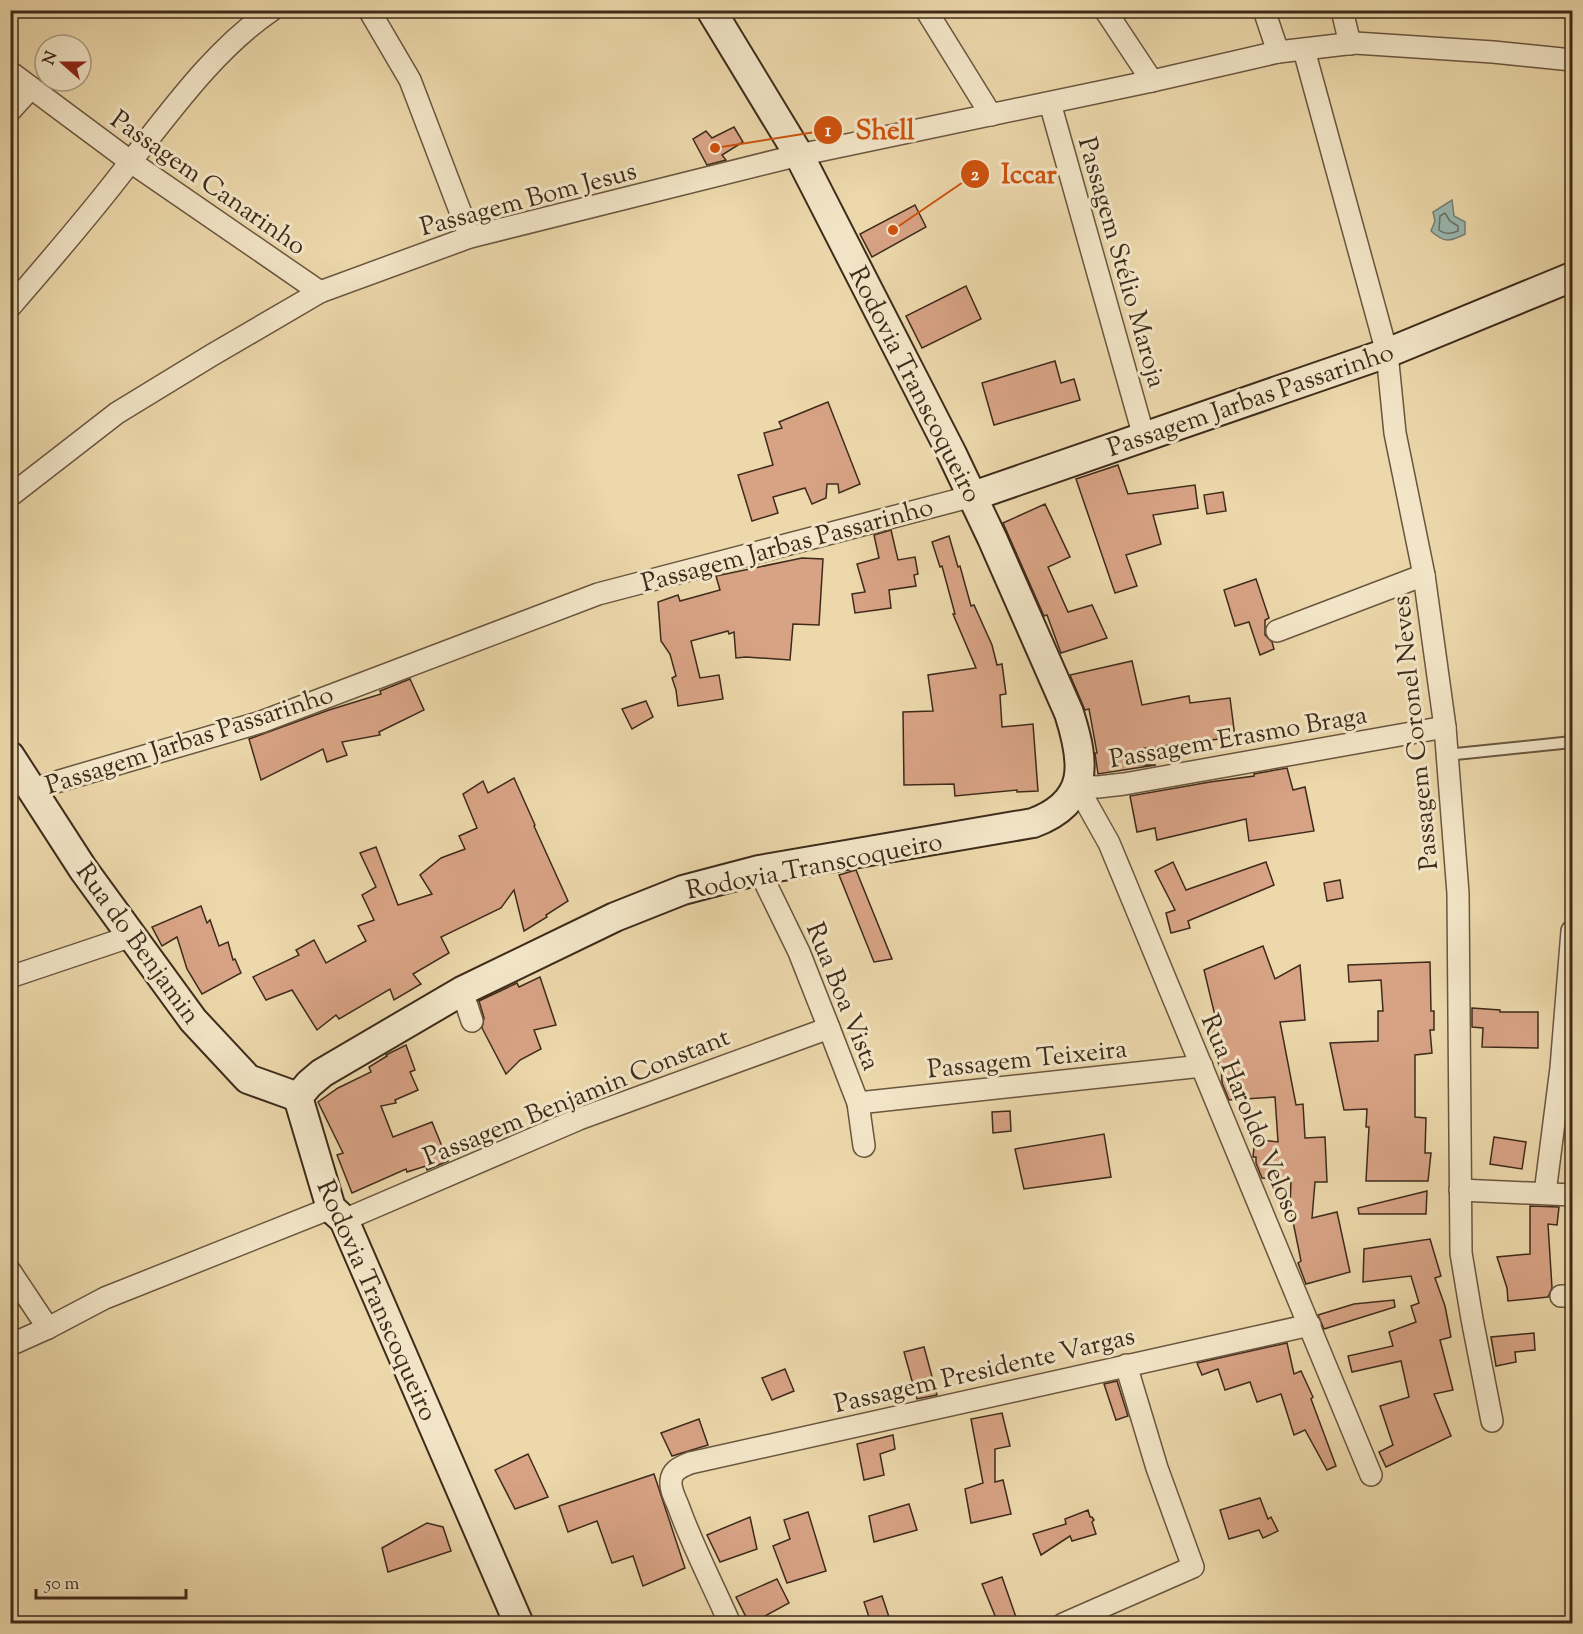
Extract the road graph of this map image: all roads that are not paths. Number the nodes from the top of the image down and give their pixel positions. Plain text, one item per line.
1 (272, 10) edge
2 (369, 10) edge
3 (711, 10) edge
4 (926, 10) edge
5 (1105, 10) edge
6 (1264, 10) edge
7 (1342, 10) edge
8 (1350, 44) junction
9 (1304, 50) junction
10 (1278, 52) junction
11 (1572, 60) edge
12 (10, 72) edge
13 (1152, 81) junction
14 (31, 88) junction
15 (1050, 103) junction
16 (10, 111) edge
17 (991, 115) junction
18 (799, 154) junction
19 (131, 162) junction
20 (470, 237) junction
21 (1572, 277) edge
22 (320, 292) junction
23 (10, 307) edge
24 (1388, 353) junction
25 (1144, 437) junction
26 (10, 496) edge
27 (973, 496) junction
28 (1424, 575) junction
29 (1277, 631) dead end
30 (1444, 727) junction
31 (1572, 742) edge
32 (1446, 755) junction
33 (10, 756) edge
34 (23, 785) edge
35 (1077, 786) junction
36 (759, 870) junction
37 (1572, 931) edge
38 (132, 936) junction
39 (10, 977) edge
40 (462, 991) junction
41 (472, 1021) dead end
42 (829, 1028) junction
43 (1202, 1066) junction
44 (298, 1097) junction
45 (858, 1103) junction
46 (864, 1146) dead end
47 (1460, 1190) junction
48 (1545, 1193) junction
49 (1572, 1196) edge
50 (338, 1214) junction
51 (10, 1271) edge
52 (1310, 1325) junction
53 (48, 1328) junction
54 (10, 1345) edge
55 (1126, 1365) junction
56 (1492, 1421) dead end
57 (1371, 1475) dead end
58 (519, 1623) edge
59 (730, 1623) edge
60 (1063, 1623) edge

1 - 19 street
2 - 20 street
3 - 18 main road, Rodovia Transcoqueiro
4 - 17 street
5 - 13 street
6 - 10 street
7 - 8 street
8 - 9 street
8 - 11 street
9 - 10 street
9 - 24 street, Passagem Coronel Neves
10 - 13 street
12 - 14 street, Passagem Canarinho
13 - 15 street
14 - 16 street
14 - 19 street, Passagem Canarinho
15 - 17 street
15 - 25 street, Passagem Stélio Maroja
17 - 18 street
18 - 20 street, Passagem Bom Jesus
18 - 27 main road, Rodovia Transcoqueiro
19 - 22 street, Passagem Canarinho
19 - 23 street
20 - 22 street, Passagem Bom Jesus
21 - 24 main road, Passagem Jarbas Passarinho
22 - 26 street, Passagem Bom Jesus
24 - 25 main road, Passagem Jarbas Passarinho
24 - 28 street, Passagem Coronel Neves
25 - 27 main road, Passagem Jarbas Passarinho
27 - 34 street, Passagem Jarbas Passarinho
27 - 35 main road, Rodovia Transcoqueiro
28 - 29 street
28 - 30 street, Passagem Coronel Neves
30 - 32 street, Passagem Coronel Neves
30 - 35 street, Passagem Erasmo Braga
31 - 32 lane
32 - 47 street, Passagem Coronel Neves
33 - 34 main road, Rua do Benjamin
34 - 38 main road, Rua do Benjamin
35 - 36 main road, Rodovia Transcoqueiro
35 - 43 street, Rua Haroldo Veloso
36 - 40 main road, Rodovia Transcoqueiro
36 - 42 street, Rua Boa Vista
37 - 48 street
38 - 39 street
38 - 44 main road, Rua do Benjamin
40 - 41 street
40 - 44 main road, Rodovia Transcoqueiro
42 - 45 street, Rua Boa Vista
42 - 50 street, Passagem Benjamin Constant
43 - 45 street, Passagem Teixeira
43 - 52 street, Rua Haroldo Veloso
44 - 50 main road, Rodovia Transcoqueiro
45 - 46 street, Rua Boa Vista
47 - 48 street
47 - 56 street, Passagem Coronel Neves
48 - 49 street
50 - 53 street, Passagem Benjamin Constant
50 - 58 main road, Rodovia Transcoqueiro
51 - 53 street
52 - 55 street, Passagem Presidente Vargas
52 - 57 street, Rua Haroldo Veloso
53 - 54 street, Passagem Benjamin Constant
55 - 59 street, Passagem Presidente Vargas
55 - 60 street

